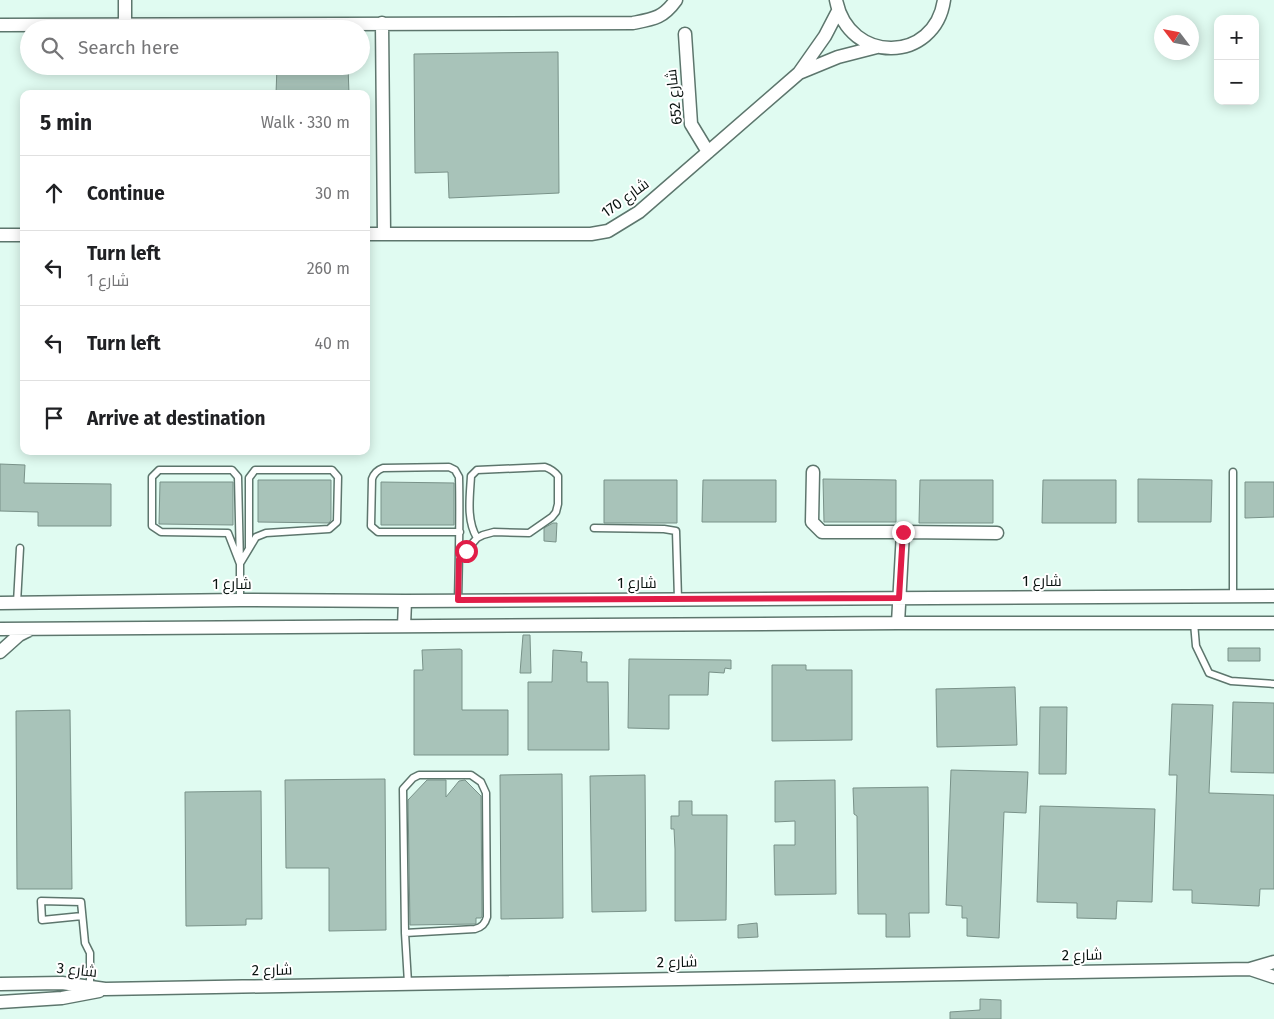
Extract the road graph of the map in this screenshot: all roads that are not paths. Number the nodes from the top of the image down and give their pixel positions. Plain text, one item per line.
1 (124, 0) edge
2 (676, 0) edge
3 (944, 0) edge
4 (837, 6) edge
5 (125, 20) edge
6 (370, 23) edge
7 (382, 23) junction
8 (0, 25) edge
9 (20, 25) edge
10 (684, 34) dead end
11 (877, 47) junction
12 (799, 73) junction
13 (708, 152) junction
14 (370, 234) edge
15 (384, 234) junction
16 (0, 235) edge
17 (20, 235) edge
18 (813, 472) dead end
19 (1233, 472) dead end
20 (594, 528) dead end
21 (460, 532) junction
22 (903, 532) junction
23 (997, 533) dead end
24 (476, 538) junction
25 (249, 546) junction
26 (20, 548) dead end
27 (459, 559) junction
28 (240, 564) junction
29 (1233, 596) junction
30 (1274, 596) edge
31 (899, 598) junction
32 (678, 599) junction
33 (240, 600) junction
34 (458, 600) junction
35 (405, 601) junction
36 (0, 603) edge
37 (17, 603) junction
38 (898, 623) junction
39 (1194, 623) junction
40 (1274, 623) edge
41 (404, 626) junction
42 (0, 628) edge
43 (31, 629) junction
44 (0, 652) edge
45 (1274, 684) edge
46 (82, 916) junction
47 (406, 933) junction
48 (1274, 962) edge
49 (1250, 969) junction
50 (1274, 977) edge
51 (408, 983) junction
52 (0, 984) edge
53 (90, 986) junction
54 (105, 989) junction
55 (0, 1002) edge

1 - 5 street
2 - 7 street
3 - 11 street, شارع 170
4 - 11 street
4 - 12 street, شارع 170
6 - 7 street
7 - 15 street
8 - 9 street
10 - 13 street, شارع 652
11 - 12 street, شارع 170
12 - 13 street, شارع 170
13 - 15 street, شارع 170
14 - 15 street, شارع 170
16 - 17 street
18 - 22 street
19 - 29 lane
20 - 32 lane
21 - 21 lane
21 - 27 lane
22 - 23 street
22 - 31 street
24 - 24 lane
24 - 27 lane
25 - 25 lane
25 - 28 lane
26 - 37 lane
27 - 34 lane
28 - 28 lane
28 - 33 lane
29 - 30 street, شارع 1
29 - 31 street, شارع 1
31 - 32 street, شارع 1
31 - 38 street
32 - 34 street, شارع 1
33 - 35 street, شارع 1
33 - 37 street, شارع 1
34 - 35 street, شارع 1
35 - 41 street
36 - 37 street, شارع 1
38 - 39 street
38 - 41 street
39 - 40 street
39 - 45 lane
41 - 43 street
42 - 43 street
43 - 44 street
46 - 46 lane
46 - 53 lane
47 - 47 lane
47 - 51 lane
48 - 49 street, شارع 2
49 - 50 street, شارع 2
49 - 51 street, شارع 2
51 - 54 street, شارع 2
52 - 53 street, شارع 3
53 - 54 street, شارع 3
54 - 55 street, شارع 3

